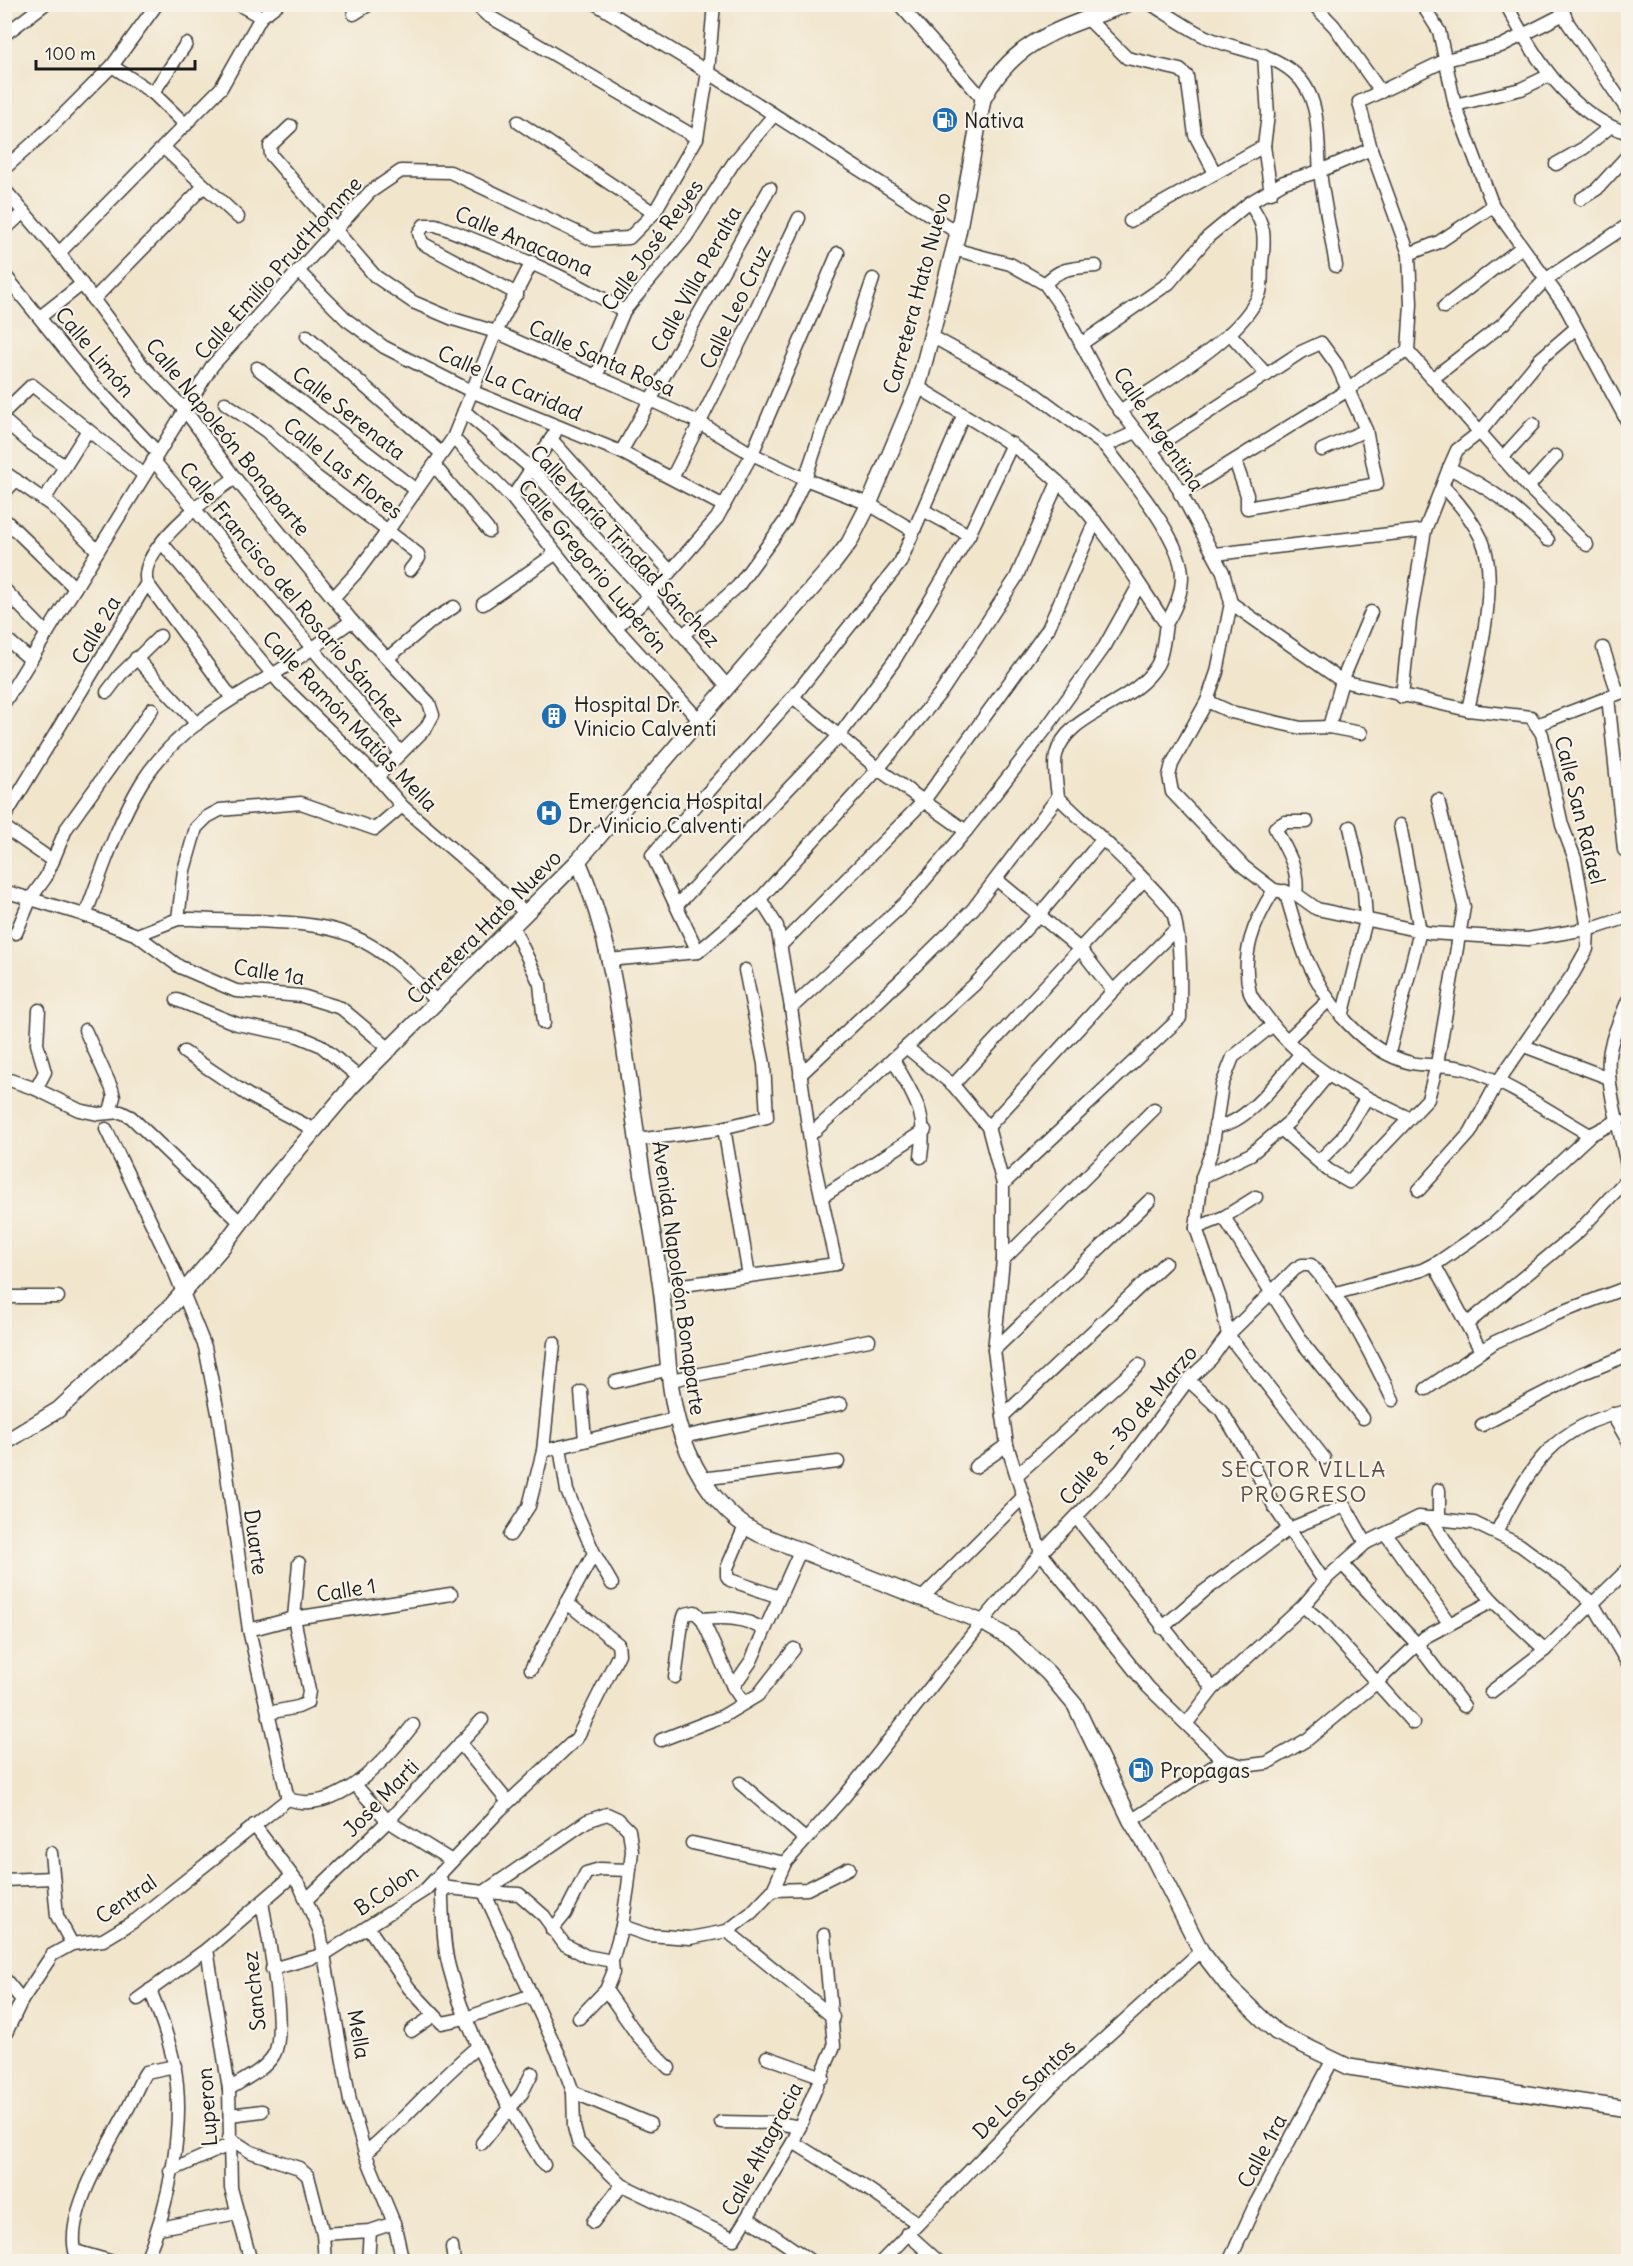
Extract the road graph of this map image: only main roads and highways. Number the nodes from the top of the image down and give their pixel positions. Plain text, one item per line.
1 (1127, 4) edge
2 (1092, 13) edge
3 (578, 861) junction
4 (4, 1443) edge
5 (1629, 2109) edge

1 - 2 main road, Carretera Hato Nuevo
2 - 3 main road, Carretera Hato Nuevo
3 - 4 main road, Carretera Hato Nuevo
3 - 5 main road, Avenida Napoleón Bonaparte

